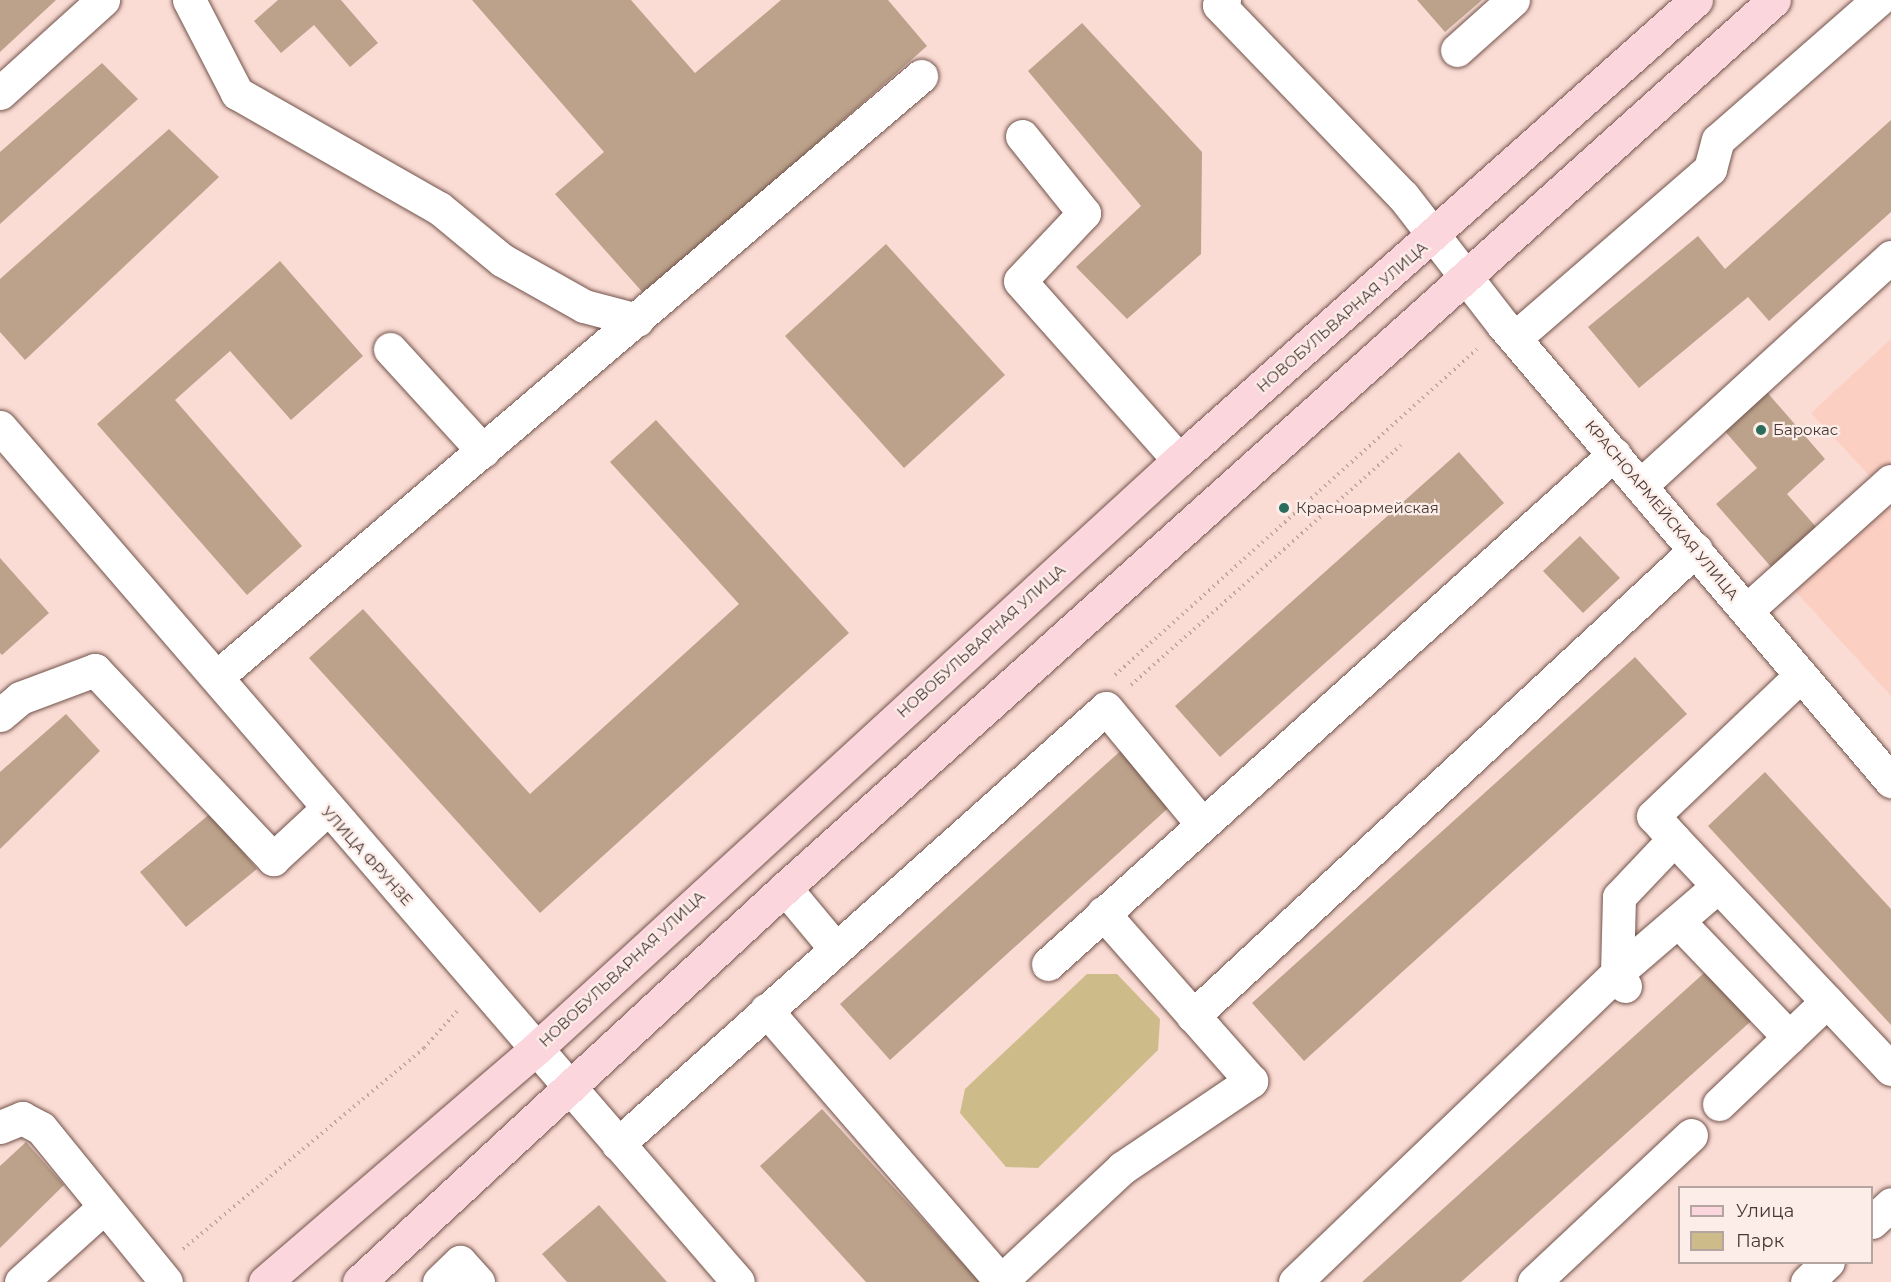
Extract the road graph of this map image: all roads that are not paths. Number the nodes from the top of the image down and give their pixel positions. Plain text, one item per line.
1 (103, 0) edge
2 (189, 0) edge
3 (1224, 0) edge
4 (1514, 0) edge
5 (1696, 0) edge
6 (1774, 0) edge
7 (1878, 0) edge
8 (1457, 50) dead end
9 (921, 76) dead end
10 (0, 93) edge
11 (1022, 136) dead end
12 (1432, 238) junction
13 (1891, 257) edge
14 (1467, 280) junction
15 (638, 320) junction
16 (1510, 331) junction
17 (390, 349) dead end
18 (0, 427) edge
19 (483, 451) junction
20 (1614, 454) junction
21 (1179, 460) junction
22 (0, 463) edge
23 (33, 465) junction
24 (1891, 481) edge
25 (1641, 485) junction
26 (1696, 549) junction
27 (1747, 610) junction
28 (219, 675) junction
29 (1801, 675) junction
30 (3, 705) edge
31 (1891, 781) edge
32 (326, 810) junction
33 (1202, 824) junction
34 (1674, 839) junction
35 (1718, 886) junction
36 (784, 888) junction
37 (1103, 913) junction
38 (1678, 921) junction
39 (835, 948) junction
40 (1048, 964) dead end
41 (1622, 981) junction
42 (1827, 1001) junction
43 (766, 1010) junction
44 (1193, 1016) junction
45 (1789, 1037) junction
46 (537, 1048) junction
47 (1891, 1069) edge
48 (571, 1088) junction
49 (1719, 1104) dead end
50 (0, 1127) edge
51 (1691, 1135) dead end
52 (618, 1144) junction
53 (1891, 1204) edge
54 (104, 1207) junction
55 (1873, 1221) edge
56 (1827, 1264) edge
57 (161, 1277) edge
58 (21, 1282) edge
59 (265, 1282) edge
60 (358, 1282) edge
61 (439, 1282) edge
62 (478, 1282) edge
63 (738, 1282) edge
64 (1295, 1282) edge
65 (1534, 1282) edge
66 (1807, 1282) edge

1 - 10 street
2 - 15 street
3 - 12 street, КРАСНОАРМЕЙСКАЯ УЛИЦА
4 - 8 street
5 - 12 main road, НОВОБУЛЬВАРНАЯ УЛИЦА
6 - 14 main road
7 - 16 street
9 - 15 street
11 - 21 street
12 - 14 street, КРАСНОАРМЕЙСКАЯ УЛИЦА
12 - 21 main road, НОВОБУЛЬВАРНАЯ УЛИЦА
13 - 25 street
14 - 16 street, КРАСНОАРМЕЙСКАЯ УЛИЦА
14 - 36 main road
15 - 19 street
16 - 20 street, КРАСНОАРМЕЙСКАЯ УЛИЦА
17 - 19 street
18 - 23 street, УЛИЦА ФРУНЗЕ
19 - 28 street
20 - 25 street, КРАСНОАРМЕЙСКАЯ УЛИЦА
20 - 33 street
21 - 46 main road, НОВОБУЛЬВАРНАЯ УЛИЦА
22 - 23 street
23 - 28 street, УЛИЦА ФРУНЗЕ
24 - 27 street
25 - 26 street, КРАСНОАРМЕЙСКАЯ УЛИЦА
26 - 27 street, КРАСНОАРМЕЙСКАЯ УЛИЦА
26 - 44 street
27 - 29 street, КРАСНОАРМЕЙСКАЯ УЛИЦА
28 - 32 street, УЛИЦА ФРУНЗЕ
29 - 31 street, КРАСНОАРМЕЙСКАЯ УЛИЦА
29 - 34 street
30 - 32 street
32 - 46 street, УЛИЦА ФРУНЗЕ
33 - 37 street
33 - 39 street
34 - 35 street
34 - 41 street
35 - 38 street
35 - 42 street
36 - 39 street
36 - 48 main road
37 - 40 street
37 - 44 street
38 - 41 street
38 - 45 street
39 - 43 street
41 - 64 street
42 - 45 street
42 - 47 street
43 - 44 street
43 - 52 street
45 - 49 street
46 - 48 street, УЛИЦА ФРУНЗЕ
46 - 59 main road, НОВОБУЛЬВАРНАЯ УЛИЦА
48 - 52 street, УЛИЦА ФРУНЗЕ
48 - 60 main road
50 - 54 street
51 - 65 street
52 - 63 street, УЛИЦА ФРУНЗЕ
53 - 55 street
54 - 57 street
54 - 58 street
56 - 66 street
61 - 62 street

